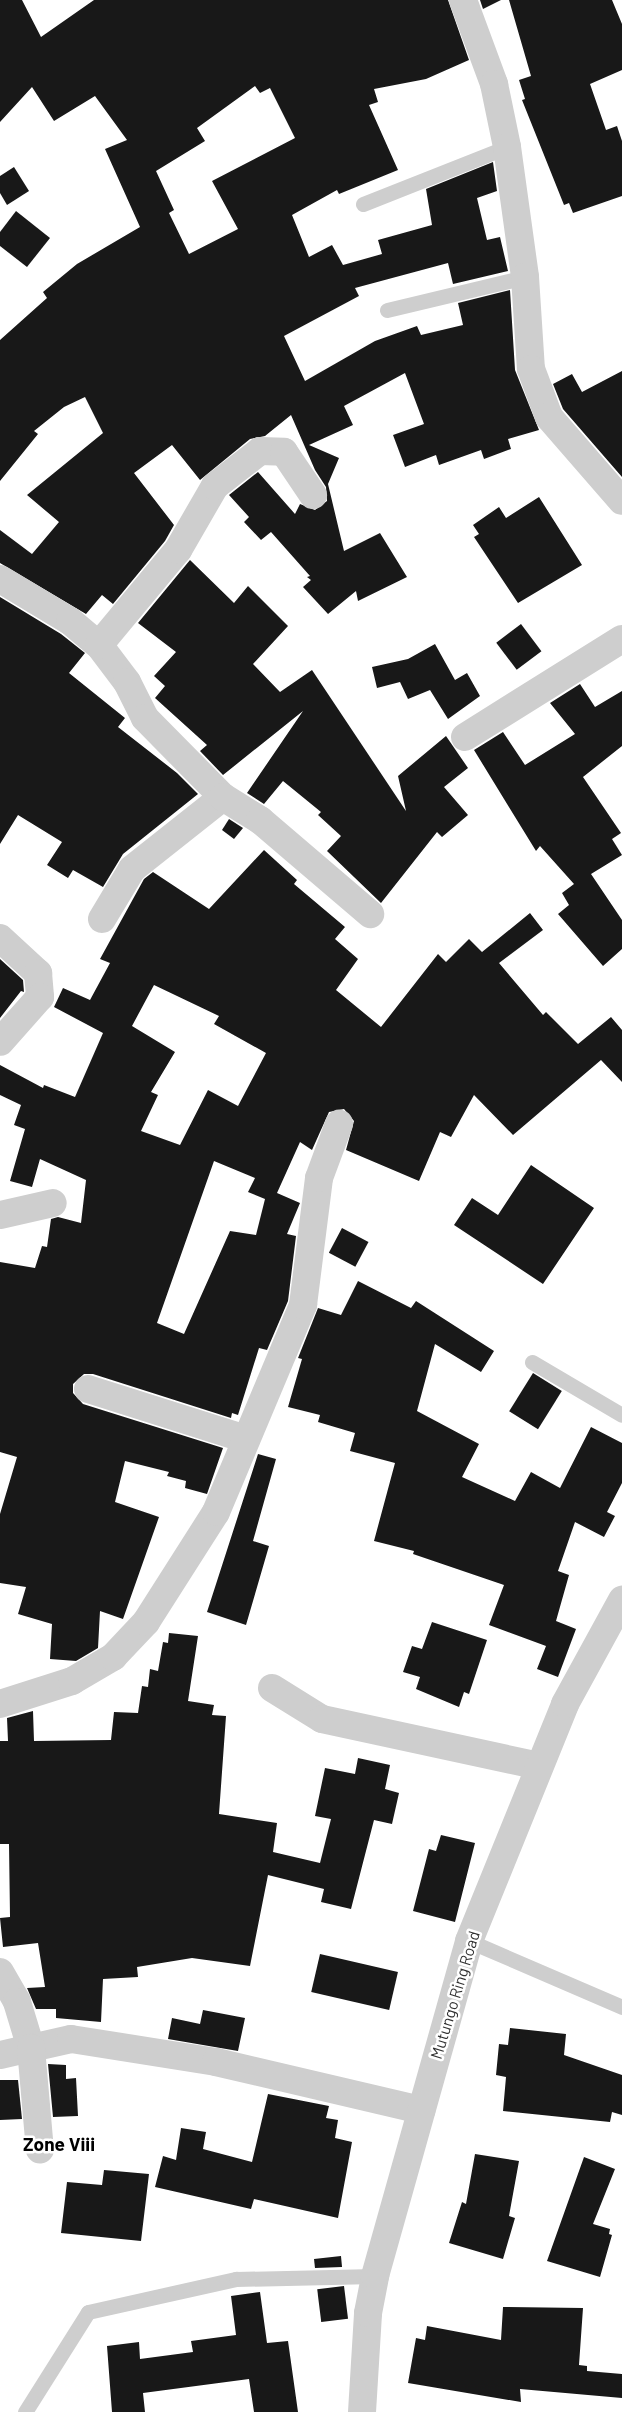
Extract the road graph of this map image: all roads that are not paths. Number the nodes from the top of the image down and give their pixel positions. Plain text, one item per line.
1 (464, 0) edge
2 (507, 147) junction
3 (363, 204) dead end
4 (525, 277) junction
5 (386, 310) dead end
6 (312, 495) dead end
7 (622, 501) edge
8 (0, 579) edge
9 (622, 639) edge
10 (99, 646) junction
11 (465, 737) dead end
12 (223, 797) junction
13 (370, 914) dead end
14 (102, 919) dead end
15 (0, 938) edge
16 (0, 1042) edge
17 (339, 1124) dead end
18 (53, 1204) dead end
19 (0, 1215) edge
20 (532, 1362) dead end
21 (88, 1389) dead end
22 (622, 1414) edge
23 (246, 1439) junction
24 (620, 1608) edge
25 (272, 1688) dead end
26 (0, 1704) edge
27 (539, 1766) junction
28 (469, 1942) junction
29 (0, 1972) edge
30 (622, 2007) edge
31 (30, 2048) junction
32 (0, 2055) edge
33 (421, 2110) junction
34 (40, 2150) dead end
35 (375, 2276) junction
36 (25, 2412) edge
37 (362, 2412) edge

1 - 2 street
2 - 3 lane
2 - 4 street
4 - 5 lane
4 - 7 street
6 - 10 street
8 - 10 street
9 - 11 street
10 - 12 street
12 - 13 street
12 - 14 street
15 - 16 street
17 - 23 street
18 - 19 street
20 - 22 lane
21 - 23 street
23 - 26 street
24 - 27 street, Mutungo Ring Road
25 - 27 street
27 - 28 street, Mutungo Ring Road
28 - 30 lane
28 - 33 street, Mutungo Ring Road
29 - 31 street
31 - 32 street
31 - 33 street
31 - 34 street
33 - 35 street, Mutungo Ring Road
35 - 36 lane
35 - 37 street, Mutungo Ring Road

